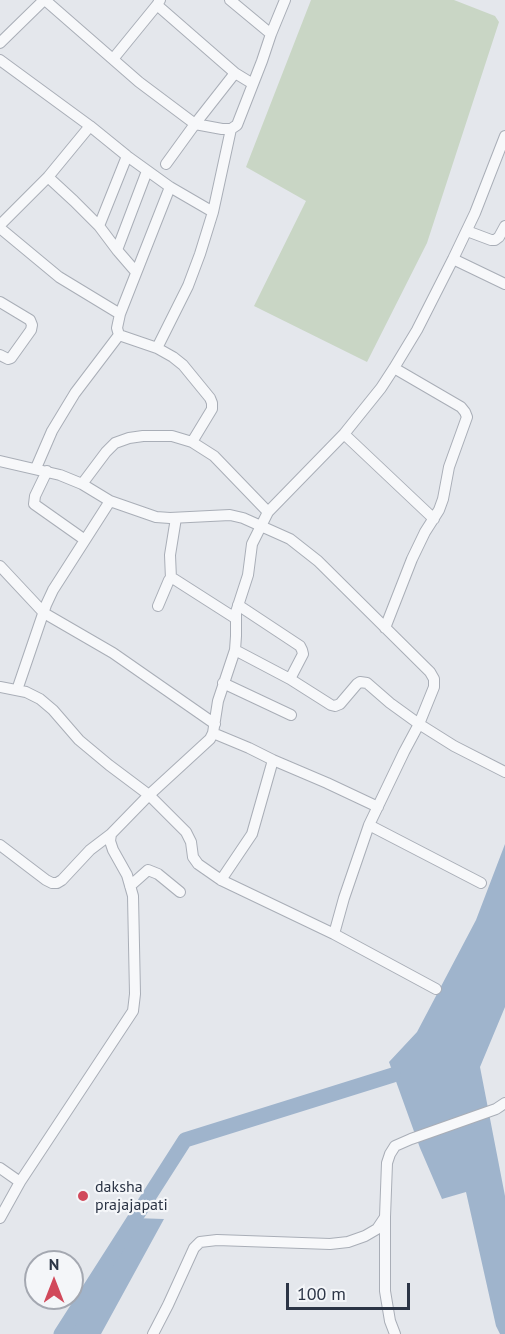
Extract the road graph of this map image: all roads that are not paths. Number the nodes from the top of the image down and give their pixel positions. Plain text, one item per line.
1 (45, 0) edge
2 (230, 0) edge
3 (285, 0) edge
4 (158, 2) edge
5 (271, 34) junction
6 (0, 43) edge
7 (0, 60) edge
8 (113, 60) junction
9 (235, 73) junction
10 (253, 84) junction
11 (195, 124) junction
12 (90, 126) junction
13 (231, 129) junction
14 (505, 136) edge
15 (127, 156) junction
16 (166, 164) dead end
17 (147, 171) junction
18 (48, 177) junction
19 (170, 187) junction
20 (213, 212) junction
21 (99, 226) junction
22 (505, 226) edge
23 (0, 227) edge
24 (467, 231) junction
25 (117, 250) junction
26 (453, 260) junction
27 (136, 272) junction
28 (505, 284) edge
29 (0, 302) edge
30 (120, 314) junction
31 (119, 335) junction
32 (157, 348) junction
33 (0, 355) edge
34 (394, 368) junction
35 (344, 434) junction
36 (192, 442) junction
37 (0, 461) edge
38 (41, 470) junction
39 (82, 484) junction
40 (110, 501) junction
41 (268, 512) junction
42 (176, 518) junction
43 (434, 519) junction
44 (261, 525) junction
45 (84, 540) junction
46 (0, 566) edge
47 (171, 579) junction
48 (237, 605) junction
49 (158, 606) dead end
50 (44, 613) junction
51 (235, 618) junction
52 (385, 628) junction
53 (234, 650) junction
54 (290, 679) junction
55 (223, 683) junction
56 (0, 687) edge
57 (17, 690) junction
58 (291, 715) dead end
59 (419, 724) junction
60 (214, 729) junction
61 (273, 760) junction
62 (505, 772) edge
63 (149, 795) junction
64 (378, 807) junction
65 (369, 825) junction
66 (111, 834) junction
67 (0, 845) edge
68 (221, 880) junction
69 (481, 883) dead end
70 (130, 886) junction
71 (180, 892) dead end
72 (334, 934) junction
73 (436, 989) dead end
74 (502, 1106) edge
75 (0, 1168) edge
76 (20, 1182) junction
77 (385, 1216) junction
78 (0, 1218) edge
79 (393, 1333) edge
80 (153, 1334) edge

1 - 6 street
1 - 8 street
2 - 5 street
3 - 5 street
4 - 8 street
4 - 9 street
5 - 10 street
7 - 12 street
8 - 11 street
9 - 10 street
9 - 11 street
10 - 13 street
11 - 13 street
11 - 16 street
12 - 15 street
12 - 18 street
13 - 20 street
14 - 24 street
15 - 17 street
15 - 21 street
17 - 19 street
17 - 25 street
18 - 21 street
18 - 23 street
19 - 20 street
19 - 27 street
20 - 32 street
21 - 25 street
22 - 24 street
23 - 30 street
24 - 26 street
25 - 27 street
26 - 28 street
26 - 34 street
27 - 30 street
29 - 33 street
30 - 31 street
31 - 32 street
31 - 38 street
32 - 36 street
34 - 35 street
34 - 43 street
35 - 41 street
35 - 43 street
36 - 39 street
36 - 41 street
37 - 38 street
38 - 39 street
38 - 45 street
39 - 40 street
40 - 42 street
40 - 45 street
41 - 44 street
42 - 44 street
42 - 47 street
43 - 52 street
44 - 48 street
44 - 52 street
45 - 50 street
46 - 50 street
47 - 49 street
47 - 51 street
48 - 51 street
48 - 54 street
50 - 57 street
50 - 60 street
51 - 53 street
52 - 59 street
53 - 54 street
53 - 55 street
54 - 59 street
55 - 58 street
55 - 60 street
56 - 57 street
57 - 63 street
59 - 62 street
59 - 64 street
60 - 61 street
60 - 63 street
61 - 64 street
61 - 68 street
63 - 66 street
63 - 68 street
64 - 65 street
65 - 69 street
65 - 72 street
66 - 67 street
66 - 70 street
68 - 72 street
70 - 71 street
70 - 76 street
72 - 73 street
74 - 77 street
75 - 76 street
76 - 78 street
77 - 79 street
77 - 80 street

